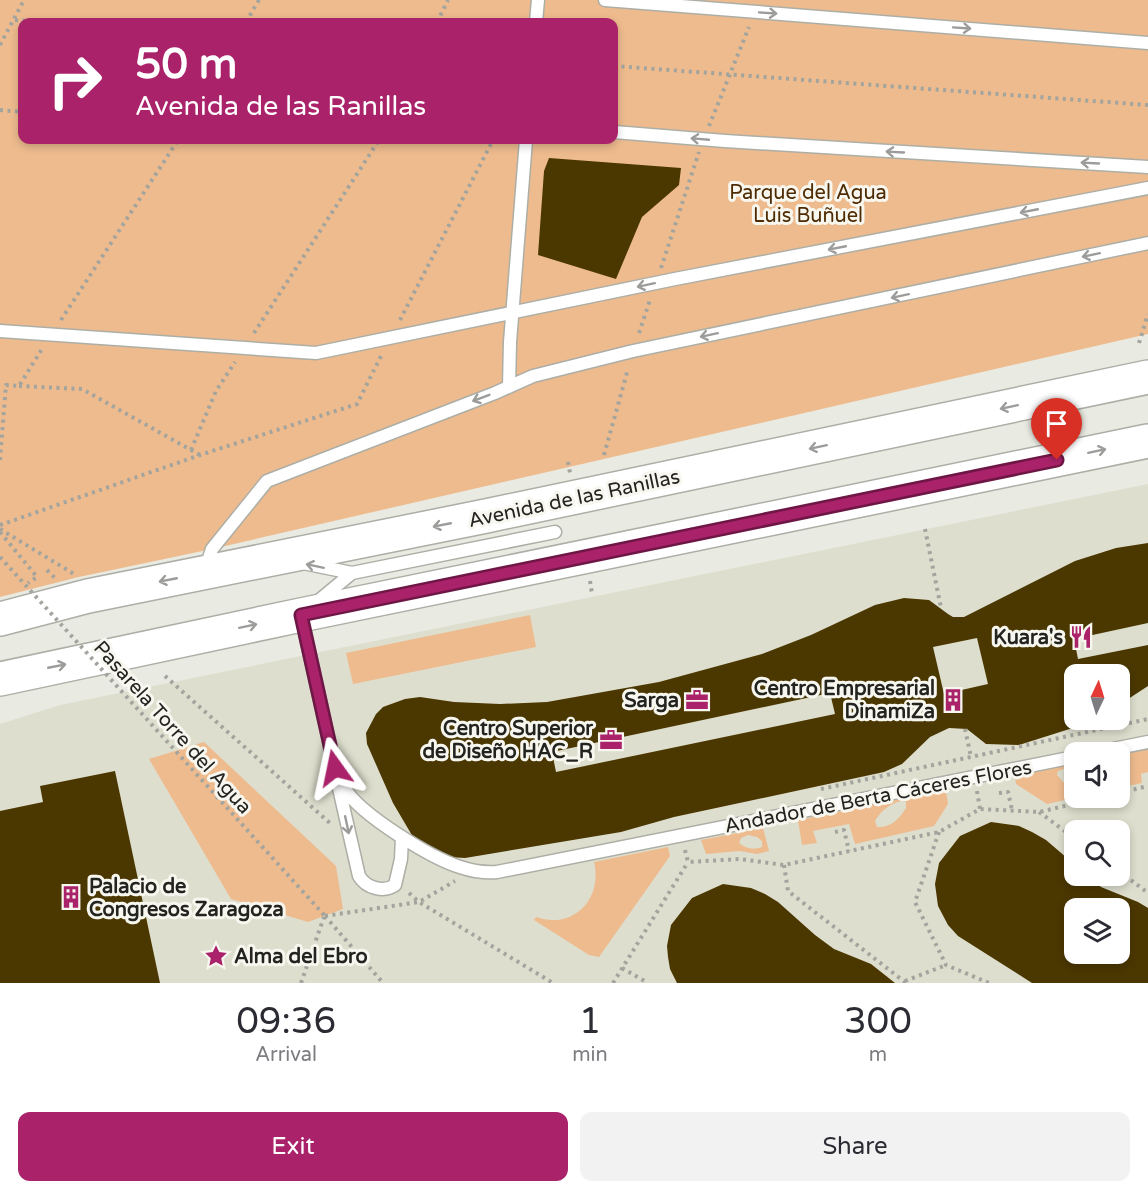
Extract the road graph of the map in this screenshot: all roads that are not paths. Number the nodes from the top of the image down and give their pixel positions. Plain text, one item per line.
1 (538, 0) edge
2 (605, 0) edge
3 (536, 18) edge
4 (1148, 43) edge
5 (618, 132) edge
6 (526, 144) edge
7 (1148, 167) edge
8 (1148, 188) edge
9 (1148, 243) edge
10 (513, 314) junction
11 (0, 330) edge
12 (1148, 378) edge
13 (509, 387) junction
14 (1148, 441) edge
15 (555, 532) dead end
16 (278, 558) junction
17 (204, 573) junction
18 (352, 573) junction
19 (301, 615) junction
20 (0, 620) edge
21 (0, 679) edge
22 (1148, 742) edge
23 (1130, 746) edge
24 (1064, 759) edge
25 (335, 768) junction
26 (402, 837) junction

1 - 3 lane
2 -> 4 lane
7 -> 5 lane
6 - 10 lane
8 -> 10 lane
9 -> 13 lane
10 - 11 lane
10 - 13 lane
12 -> 16 main road, Avenida de las Ranillas
13 -> 17 lane
19 -> 14 main road
15 - 18 lane
16 - 17 main road, Avenida de las Ranillas
18 -> 16 lane
17 -> 20 main road, Avenida de las Ranillas
18 - 19 lane
21 -> 19 main road
19 - 25 lane, Andador de Berta Cáceres Flores
22 - 23 lane
24 - 26 lane, Andador de Berta Cáceres Flores
25 - 26 lane, Andador de Berta Cáceres Flores
25 -> 26 lane

